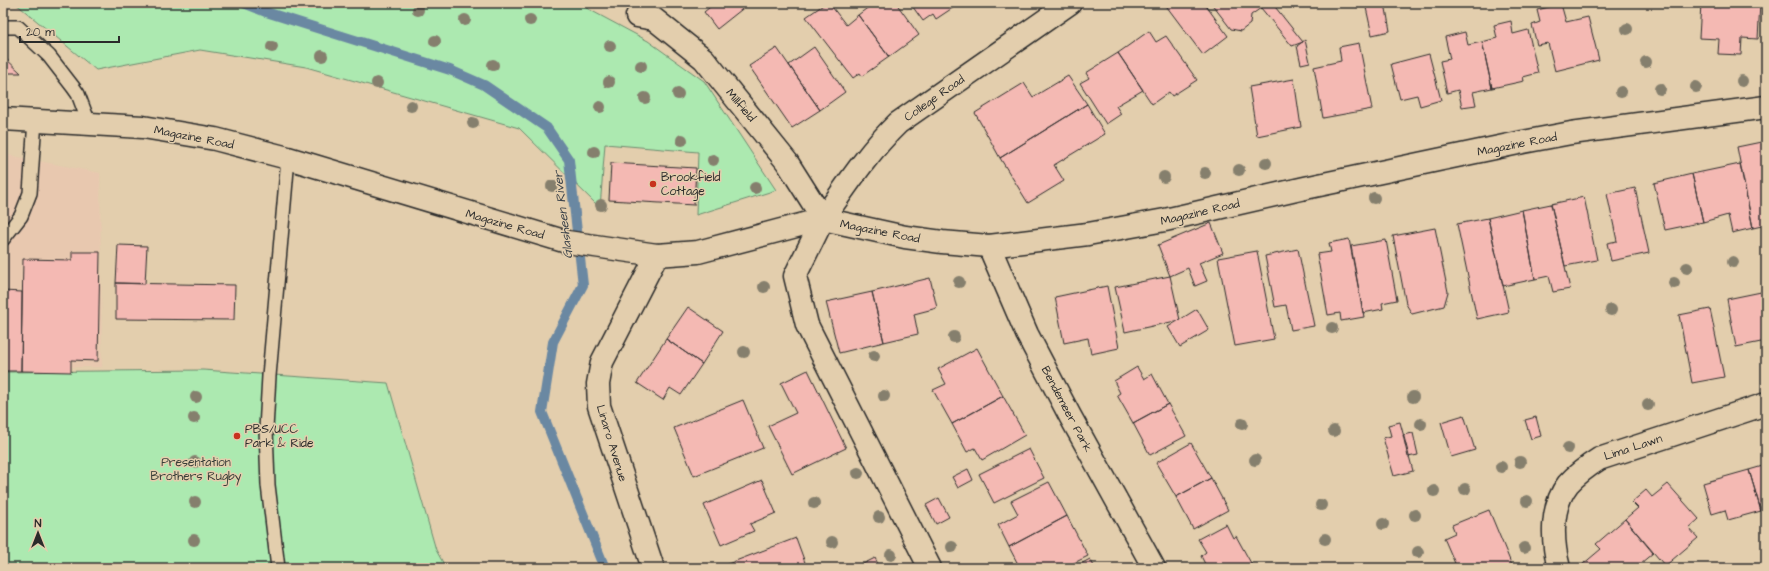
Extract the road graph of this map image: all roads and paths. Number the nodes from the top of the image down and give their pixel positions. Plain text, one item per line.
1 (1070, 3) edge
2 (637, 16) dead end
3 (3, 27) edge
4 (1766, 107) edge
5 (3, 119) edge
6 (34, 120) junction
7 (89, 123) junction
8 (288, 158) junction
9 (823, 219) junction
10 (3, 239) edge
11 (989, 246) junction
12 (657, 255) junction
13 (1766, 404) edge
14 (278, 568) edge
15 (653, 568) edge
16 (930, 568) edge
17 (1154, 568) edge
18 (1559, 568) edge

1 - 9 street, College Road
2 - 9 street, Millfield
3 - 7 lane
4 - 11 street, Magazine Road
5 - 6 street, Magazine Road
6 - 7 street, Magazine Road
6 - 10 lane
7 - 8 street, Magazine Road
8 - 12 street, Magazine Road
8 - 14 lane
9 - 11 street, Magazine Road
9 - 12 street, Magazine Road
9 - 16 street, College Road
11 - 17 street, Bendemeer Park
12 - 15 street, Linaro Avenue
13 - 18 street, Lima Lawn

